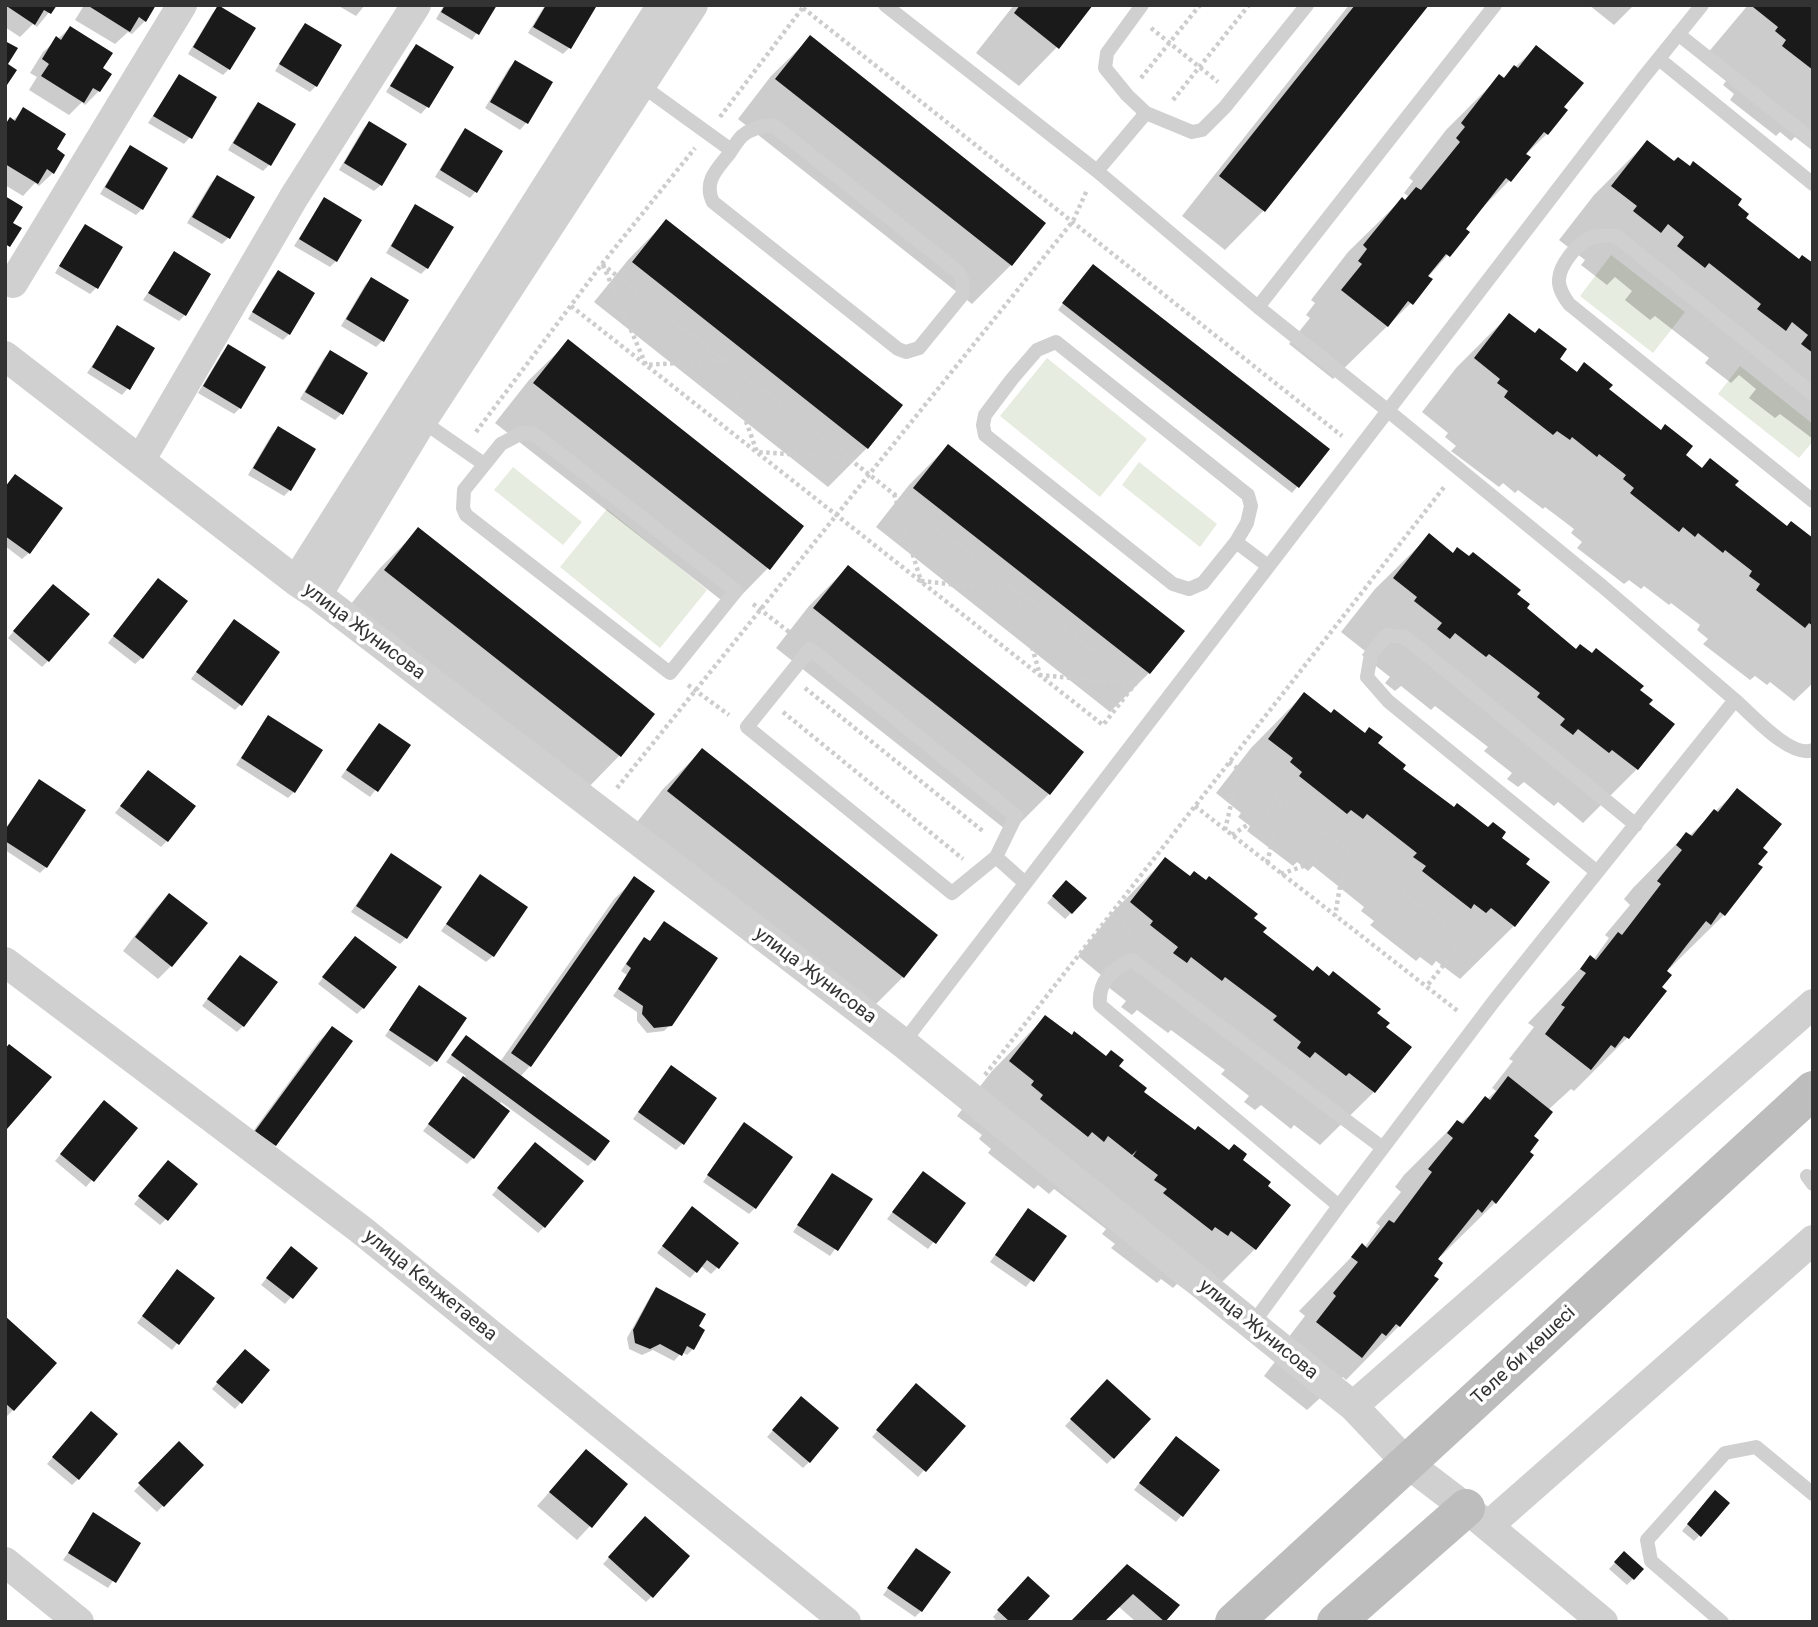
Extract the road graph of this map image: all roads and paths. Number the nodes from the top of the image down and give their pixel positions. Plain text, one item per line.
1 (183, 5) edge
2 (416, 5) edge
3 (662, 5) edge
4 (693, 5) edge
5 (1200, 5) edge
6 (1249, 5) edge
7 (1307, 5) edge
8 (1495, 5) edge
9 (1702, 5) edge
10 (804, 6) edge
11 (887, 6) edge
12 (1138, 10) edge
13 (1678, 34) junction
14 (1170, 42) junction
15 (1659, 59) junction
16 (1199, 67) junction
17 (641, 86) junction
18 (1127, 95) junction
19 (1235, 96) junction
20 (1153, 116) junction
21 (707, 133) junction
22 (1813, 141) edge
23 (731, 150) junction
24 (1097, 171) junction
25 (1813, 184) edge
26 (1073, 221) junction
27 (602, 264) junction
28 (13, 284) dead end
29 (570, 306) junction
30 (1258, 307) junction
31 (5, 356) edge
32 (724, 360) junction
33 (646, 365) junction
34 (1813, 394) edge
35 (1387, 410) junction
36 (422, 421) junction
37 (474, 436) dead end
38 (1358, 448) junction
39 (757, 452) junction
40 (848, 457) junction
41 (141, 459) junction
42 (484, 464) junction
43 (1459, 468) junction
44 (870, 475) junction
45 (894, 494) junction
46 (1813, 501) edge
47 (838, 516) junction
48 (1236, 542) junction
49 (1268, 566) junction
50 (921, 581) junction
51 (307, 588) junction
52 (736, 591) junction
53 (1016, 591) junction
54 (762, 610) junction
55 (810, 649) junction
56 (670, 673) junction
57 (1040, 675) junction
58 (1142, 675) dead end
59 (790, 676) junction
60 (1135, 684) junction
61 (696, 691) junction
62 (1735, 700) junction
63 (769, 701) junction
64 (747, 727) junction
65 (1813, 750) edge
66 (1229, 762) junction
67 (1239, 770) junction
68 (1282, 802) junction
69 (1195, 806) junction
70 (599, 811) junction
71 (1636, 825) junction
72 (1225, 830) junction
73 (1232, 835) junction
74 (998, 851) junction
75 (1346, 851) junction
76 (1267, 863) junction
77 (978, 871) junction
78 (1597, 872) junction
79 (1281, 874) junction
80 (1025, 883) junction
81 (1111, 914) junction
82 (1335, 916) junction
83 (1132, 960) junction
84 (5, 962) edge
85 (1426, 987) junction
86 (1813, 1004) edge
87 (1475, 1025) junction
88 (903, 1043) junction
89 (1813, 1090) edge
90 (968, 1096) junction
91 (1383, 1148) junction
92 (1339, 1206) junction
93 (1813, 1240) edge
94 (1251, 1326) junction
95 (1353, 1406) junction
96 (1407, 1464) junction
97 (1813, 1494) edge
98 (1477, 1517) junction
99 (5, 1562) edge
100 (79, 1622) edge
101 (846, 1622) edge
102 (1234, 1622) edge
103 (1336, 1622) edge
104 (1603, 1622) edge
105 (1722, 1622) edge

1 - 28 street
2 - 41 street
3 - 51 street
4 - 17 street
5 - 14 path
6 - 16 path
7 - 19 lane
8 - 30 lane
9 - 13 lane
10 - 21 path
10 - 26 path
11 - 24 lane
12 - 14 path
12 - 18 lane
13 - 15 lane
13 - 22 lane
14 - 16 path
14 - 18 path
15 - 25 lane
15 - 35 lane
16 - 19 path
16 - 20 path
17 - 21 lane
17 - 36 street
18 - 20 lane
19 - 20 lane
20 - 24 lane
21 - 23 lane
21 - 27 path
23 - 23 lane
24 - 26 path
24 - 30 lane
26 - 38 path
26 - 44 path
27 - 29 path
27 - 32 path
27 - 33 path
29 - 33 path
29 - 37 path
30 - 35 lane
31 - 41 street, улица Жунисова
32 - 33 path
32 - 39 path
32 - 40 path
33 - 39 path
34 - 46 lane
35 - 38 lane
35 - 43 lane
36 - 42 lane
36 - 51 street
38 - 49 lane
39 - 40 path
39 - 47 path
40 - 44 path
41 - 51 street, улица Жунисова
42 - 52 lane
42 - 56 lane
43 - 62 lane
43 - 66 path
44 - 45 path
44 - 47 path
45 - 50 path
45 - 53 path
47 - 50 path
47 - 54 path
48 - 48 lane
48 - 49 lane
49 - 80 lane
50 - 53 path
50 - 57 path
51 - 70 street, улица Жунисова
52 - 54 path
52 - 56 lane
53 - 57 path
53 - 60 path
54 - 55 path
54 - 61 path
55 - 59 lane
55 - 74 lane
56 - 61 path
57 - 60 path
57 - 60 path
58 - 60 path
59 - 63 lane
59 - 74 path
61 - 64 path
61 - 70 path
62 - 65 lane
62 - 71 lane
63 - 64 lane
63 - 77 path
64 - 77 lane
66 - 67 path
66 - 69 path
67 - 68 path
67 - 72 path
68 - 73 path
68 - 75 path
68 - 76 path
69 - 72 path
69 - 81 path
70 - 88 street, улица Жунисова
71 - 78 lane
71 - 78 lane
72 - 73 path
73 - 76 path
74 - 77 lane
74 - 80 lane
75 - 79 path
75 - 82 path
75 - 85 path
76 - 79 path
78 - 87 lane
79 - 82 path
80 - 88 lane
81 - 83 path
81 - 90 path
82 - 85 path
83 - 91 lane
83 - 92 lane
84 - 101 street, улица Кенжетаева
85 - 87 path
86 - 95 street
87 - 91 lane
88 - 90 street, улица Жунисова
89 - 96 main road, Төле би көшесі
90 - 94 street, улица Жунисова
91 - 92 lane
92 - 94 lane
93 - 98 street
94 - 95 street, улица Жунисова
95 - 96 street, улица Жунисова
96 - 98 street, улица Жунисова
96 - 102 main road, Төле би көшесі
97 - 105 lane
98 - 103 main road
98 - 104 street, улица Жунисова
99 - 100 street

